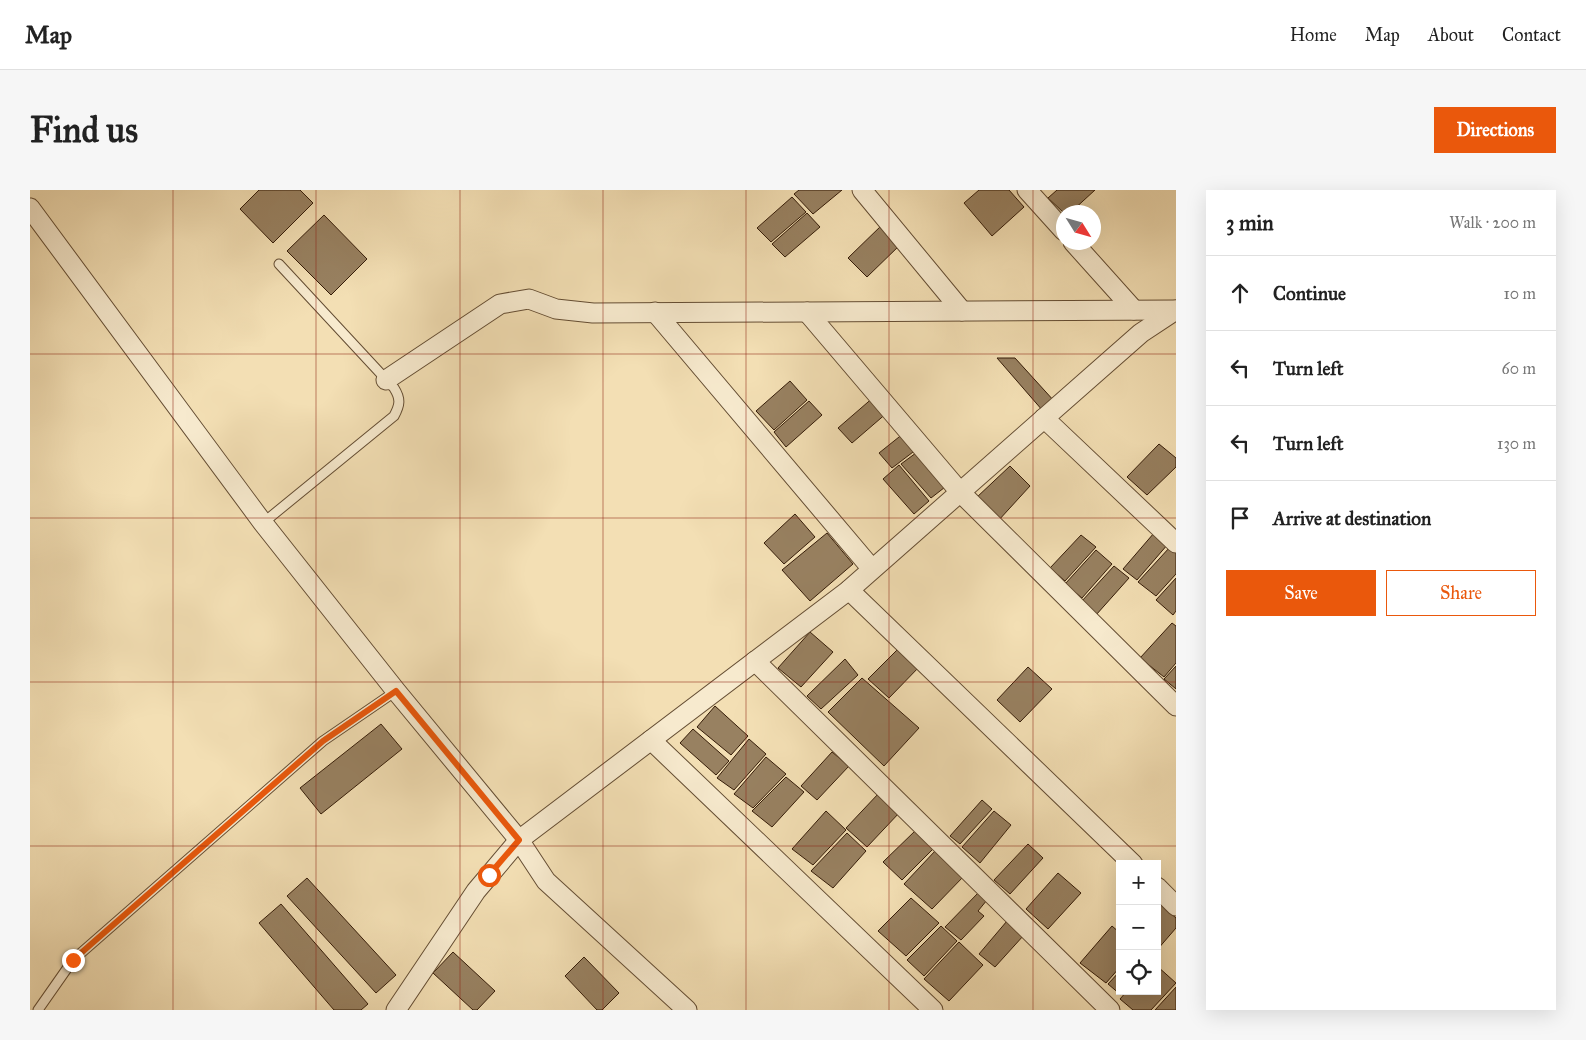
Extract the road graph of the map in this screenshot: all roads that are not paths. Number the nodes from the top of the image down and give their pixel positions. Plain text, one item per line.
1 (862, 190) edge
2 (1027, 190) edge
3 (30, 208) edge
4 (1056, 222) edge
5 (1080, 250) edge
6 (279, 264) dead end
7 (1134, 310) junction
8 (1176, 310) edge
9 (962, 311) junction
10 (654, 312) junction
11 (807, 312) junction
12 (386, 380) junction
13 (1044, 418) junction
14 (960, 492) junction
15 (263, 523) junction
16 (1176, 543) edge
17 (872, 569) junction
18 (849, 590) junction
19 (755, 661) junction
20 (396, 691) junction
21 (1176, 706) edge
22 (651, 740) junction
23 (519, 840) junction
24 (1129, 860) edge
25 (1161, 891) edge
26 (1176, 906) edge
27 (38, 1010) edge
28 (396, 1010) edge
29 (687, 1010) edge
30 (933, 1010) edge
31 (1110, 1010) edge

1 - 9 street
2 - 4 street
3 - 15 street
5 - 7 street
6 - 12 lane
7 - 8 street
7 - 9 street
8 - 13 street
9 - 11 street
10 - 11 street
10 - 12 street
10 - 17 street
11 - 14 street
12 - 15 lane
13 - 14 street
13 - 16 street
14 - 17 street
14 - 21 street
15 - 20 street
17 - 18 street
18 - 19 street
18 - 24 street
19 - 22 street
19 - 31 street
20 - 23 street
20 - 27 lane
22 - 23 street
22 - 30 street
23 - 28 street
23 - 29 street
25 - 26 street

